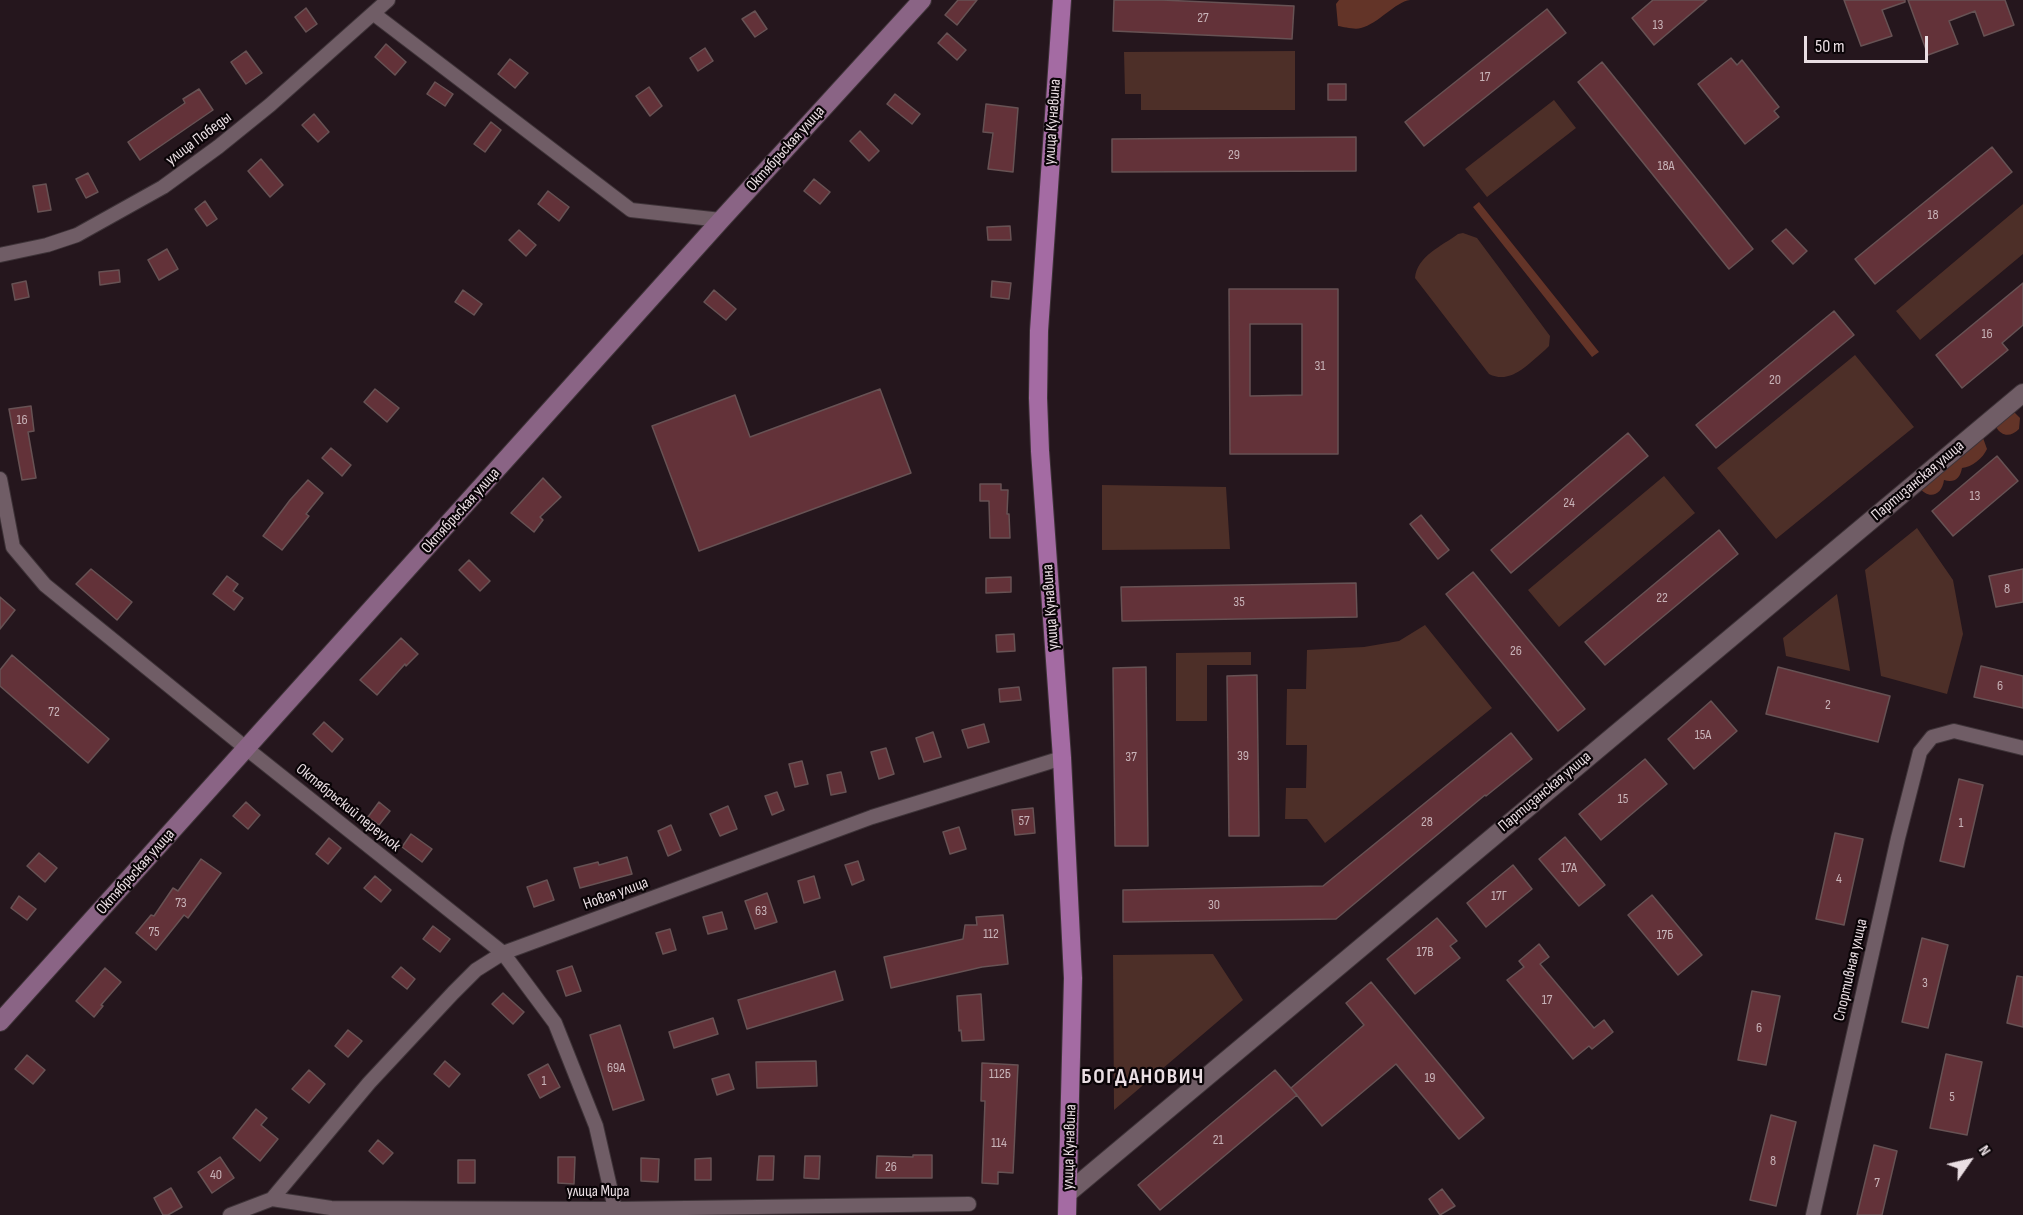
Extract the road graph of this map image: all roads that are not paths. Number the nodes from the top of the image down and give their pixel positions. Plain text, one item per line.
1 (388, 0) edge
2 (922, 0) edge
3 (1062, 0) edge
4 (374, 14) junction
5 (721, 220) junction
6 (0, 255) edge
7 (2023, 393) edge
8 (0, 478) edge
9 (7, 547) edge
10 (2023, 748) edge
11 (247, 749) junction
12 (1062, 758) junction
13 (503, 953) junction
14 (0, 1022) edge
15 (1068, 1193) junction
16 (272, 1199) junction
17 (969, 1204) dead end
18 (615, 1209) junction
19 (231, 1215) edge
20 (1068, 1215) edge
21 (1813, 1215) edge

1 - 4 street, улица Победы
2 - 5 main road, Октябрьская улица
3 - 12 main road, улица Кунавина
4 - 5 street
4 - 6 street, улица Победы
5 - 11 main road, Октябрьская улица
7 - 15 street, Партизанская улица
8 - 9 street, Октябрьский переулок
9 - 11 street, Октябрьский переулок
10 - 21 street, Спортивная улица
11 - 13 street, Октябрьский переулок
11 - 14 main road, Октябрьская улица
12 - 13 street, Новая улица
12 - 15 main road, улица Кунавина
13 - 16 street, Новая улица
13 - 18 street, Октябрьский переулок
15 - 20 main road, улица Кунавина
16 - 18 street, улица Мира
16 - 19 street, улица Мира
17 - 18 street, улица Мира

